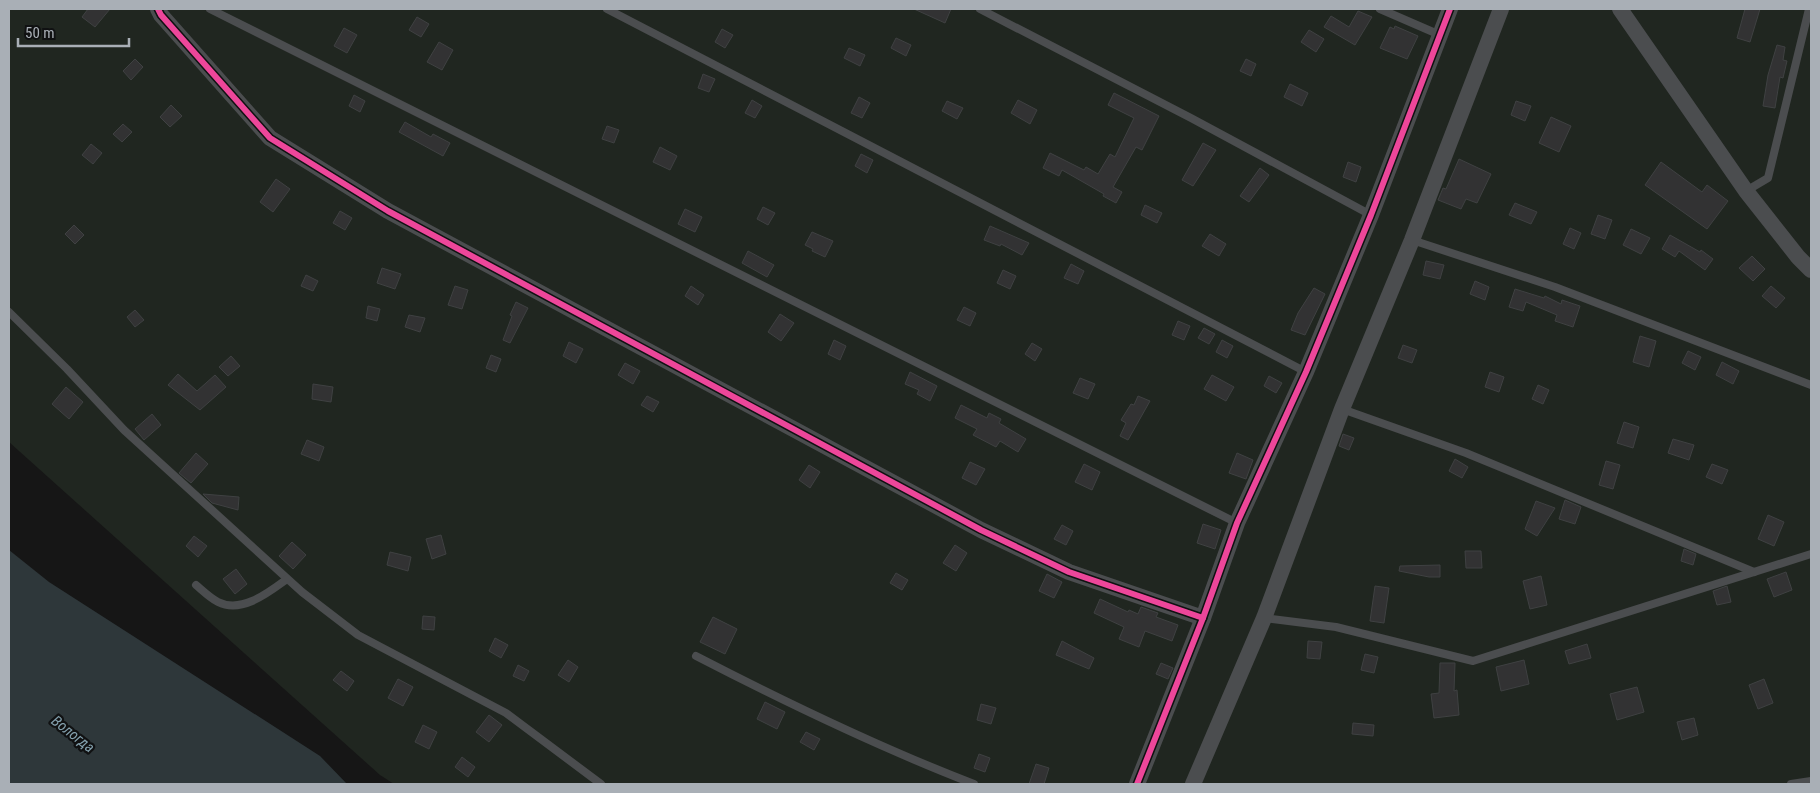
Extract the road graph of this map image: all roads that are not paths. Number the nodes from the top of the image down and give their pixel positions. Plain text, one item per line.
1 (158, 9) edge
2 (210, 9) edge
3 (607, 9) edge
4 (980, 9) edge
5 (1380, 9) edge
6 (1450, 9) edge
7 (1501, 9) edge
8 (1621, 9) edge
9 (1809, 9) edge
10 (1440, 35) junction
11 (1746, 191) junction
12 (1371, 215) junction
13 (1412, 240) junction
14 (1811, 270) edge
15 (9, 312) edge
16 (1306, 372) junction
17 (1811, 385) edge
18 (1342, 409) junction
19 (1237, 523) junction
20 (1811, 554) edge
21 (1754, 572) junction
22 (287, 578) junction
23 (196, 585) dead end
24 (1204, 618) junction
25 (1264, 618) junction
26 (696, 656) dead end
27 (1811, 781) edge
28 (601, 784) edge
29 (974, 784) edge
30 (1137, 784) edge
31 (1193, 784) edge
32 (1791, 784) edge

1 - 24 street
2 - 19 lane
3 - 16 lane
4 - 12 lane
5 - 10 lane
6 - 10 street
7 - 13 street
8 - 11 street
9 - 11 lane
10 - 12 street
11 - 14 street
12 - 16 street
13 - 17 lane
13 - 18 street
15 - 22 lane
16 - 19 street
18 - 21 lane
18 - 25 street
19 - 24 street
20 - 21 lane
21 - 25 lane
22 - 23 lane
22 - 28 lane
24 - 30 street
25 - 31 street
26 - 29 lane
27 - 32 lane

